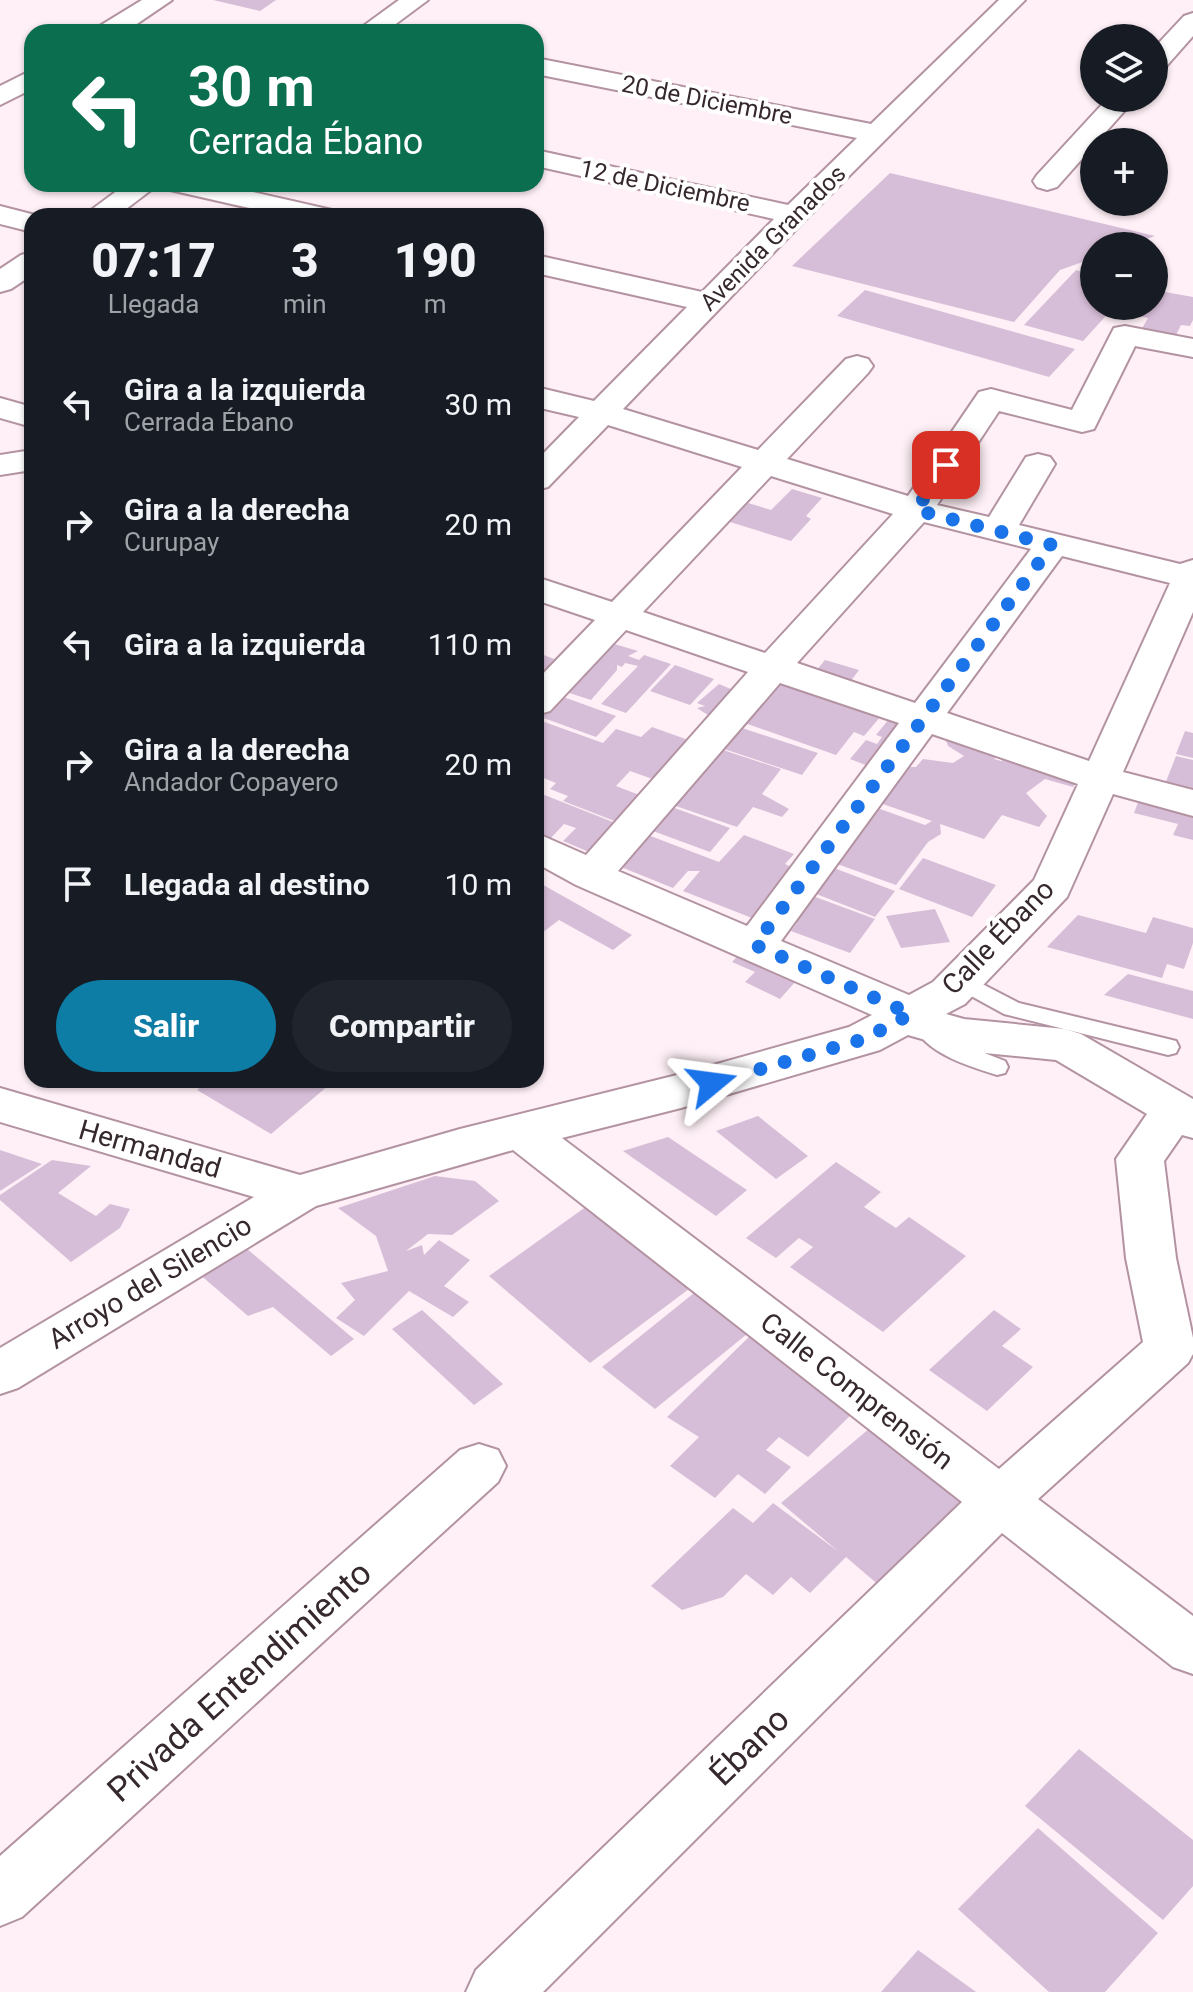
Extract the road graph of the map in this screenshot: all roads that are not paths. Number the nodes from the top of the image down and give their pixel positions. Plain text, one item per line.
1 (160, 0) edge
2 (416, 0) edge
3 (1013, 0) edge
4 (1193, 21) edge
5 (120, 24) edge
6 (380, 24) edge
7 (1168, 49) edge
8 (544, 68) edge
9 (24, 83) edge
10 (0, 97) edge
11 (1110, 112) edge
12 (878, 134) junction
13 (544, 160) edge
14 (1047, 181) dead end
15 (133, 192) edge
16 (216, 192) edge
17 (110, 208) edge
18 (286, 208) edge
19 (0, 215) edge
20 (794, 215) junction
21 (24, 221) edge
22 (544, 266) edge
23 (24, 268) edge
24 (0, 283) edge
25 (708, 303) junction
26 (1193, 348) edge
27 (857, 366) dead end
28 (544, 399) edge
29 (0, 408) edge
30 (602, 413) junction
31 (24, 415) edge
32 (761, 463) junction
33 (1038, 464) dead end
34 (544, 472) edge
35 (916, 510) junction
36 (998, 531) junction
37 (1052, 545) junction
38 (1192, 575) edge
39 (544, 591) edge
40 (618, 615) junction
41 (773, 667) junction
42 (544, 694) edge
43 (922, 716) junction
44 (1100, 778) junction
45 (1193, 803) edge
46 (544, 850) edge
47 (591, 875) junction
48 (755, 945) junction
49 (961, 981) junction
50 (908, 1015) junction
51 (1168, 1047) dead end
52 (997, 1067) dead end
53 (0, 1105) edge
54 (1183, 1116) edge
55 (522, 1132) junction
56 (300, 1193) junction
57 (1181, 1356) edge
58 (0, 1373) edge
59 (479, 1466) dead end
60 (999, 1501) junction
61 (1193, 1649) edge
62 (0, 1896) edge
63 (498, 1992) edge

1 - 5 street
2 - 6 street
3 - 12 street, Avenida Granados
4 - 7 street
8 - 12 street, 20 de Diciembre
9 - 10 street
11 - 14 street
12 - 20 street, Avenida Granados
13 - 20 street, 12 de Diciembre
15 - 17 street
16 - 18 street
19 - 21 street
20 - 25 street, Avenida Granados
22 - 25 street
23 - 24 street
25 - 30 street, Avenida Granados
26 - 35 street
27 - 32 street
28 - 30 street
29 - 31 street
30 - 32 street
30 - 34 street, Avenida Granados
32 - 35 street
32 - 40 street
33 - 36 street
35 - 36 street
35 - 41 street
36 - 37 street
37 - 38 street
37 - 43 street
38 - 44 street, Calle Ébano
39 - 40 street
40 - 41 street
40 - 42 street
41 - 43 street
41 - 47 street
43 - 44 street
43 - 48 street
44 - 45 street
44 - 49 street, Calle Ébano
46 - 47 street
47 - 48 street
48 - 50 street
49 - 50 street, Calle Ébano
49 - 51 lane
50 - 52 lane
50 - 54 street
50 - 55 street, Calle Ébano
53 - 56 street, Hermandad
54 - 57 street
55 - 56 street, Calle Ébano
55 - 60 street, Calle Comprensión
56 - 58 street, Arroyo del Silencio
57 - 60 street, Ébano
59 - 62 street, Privada Entendimiento
60 - 61 street, Calle Comprensión
60 - 63 street, Ébano

